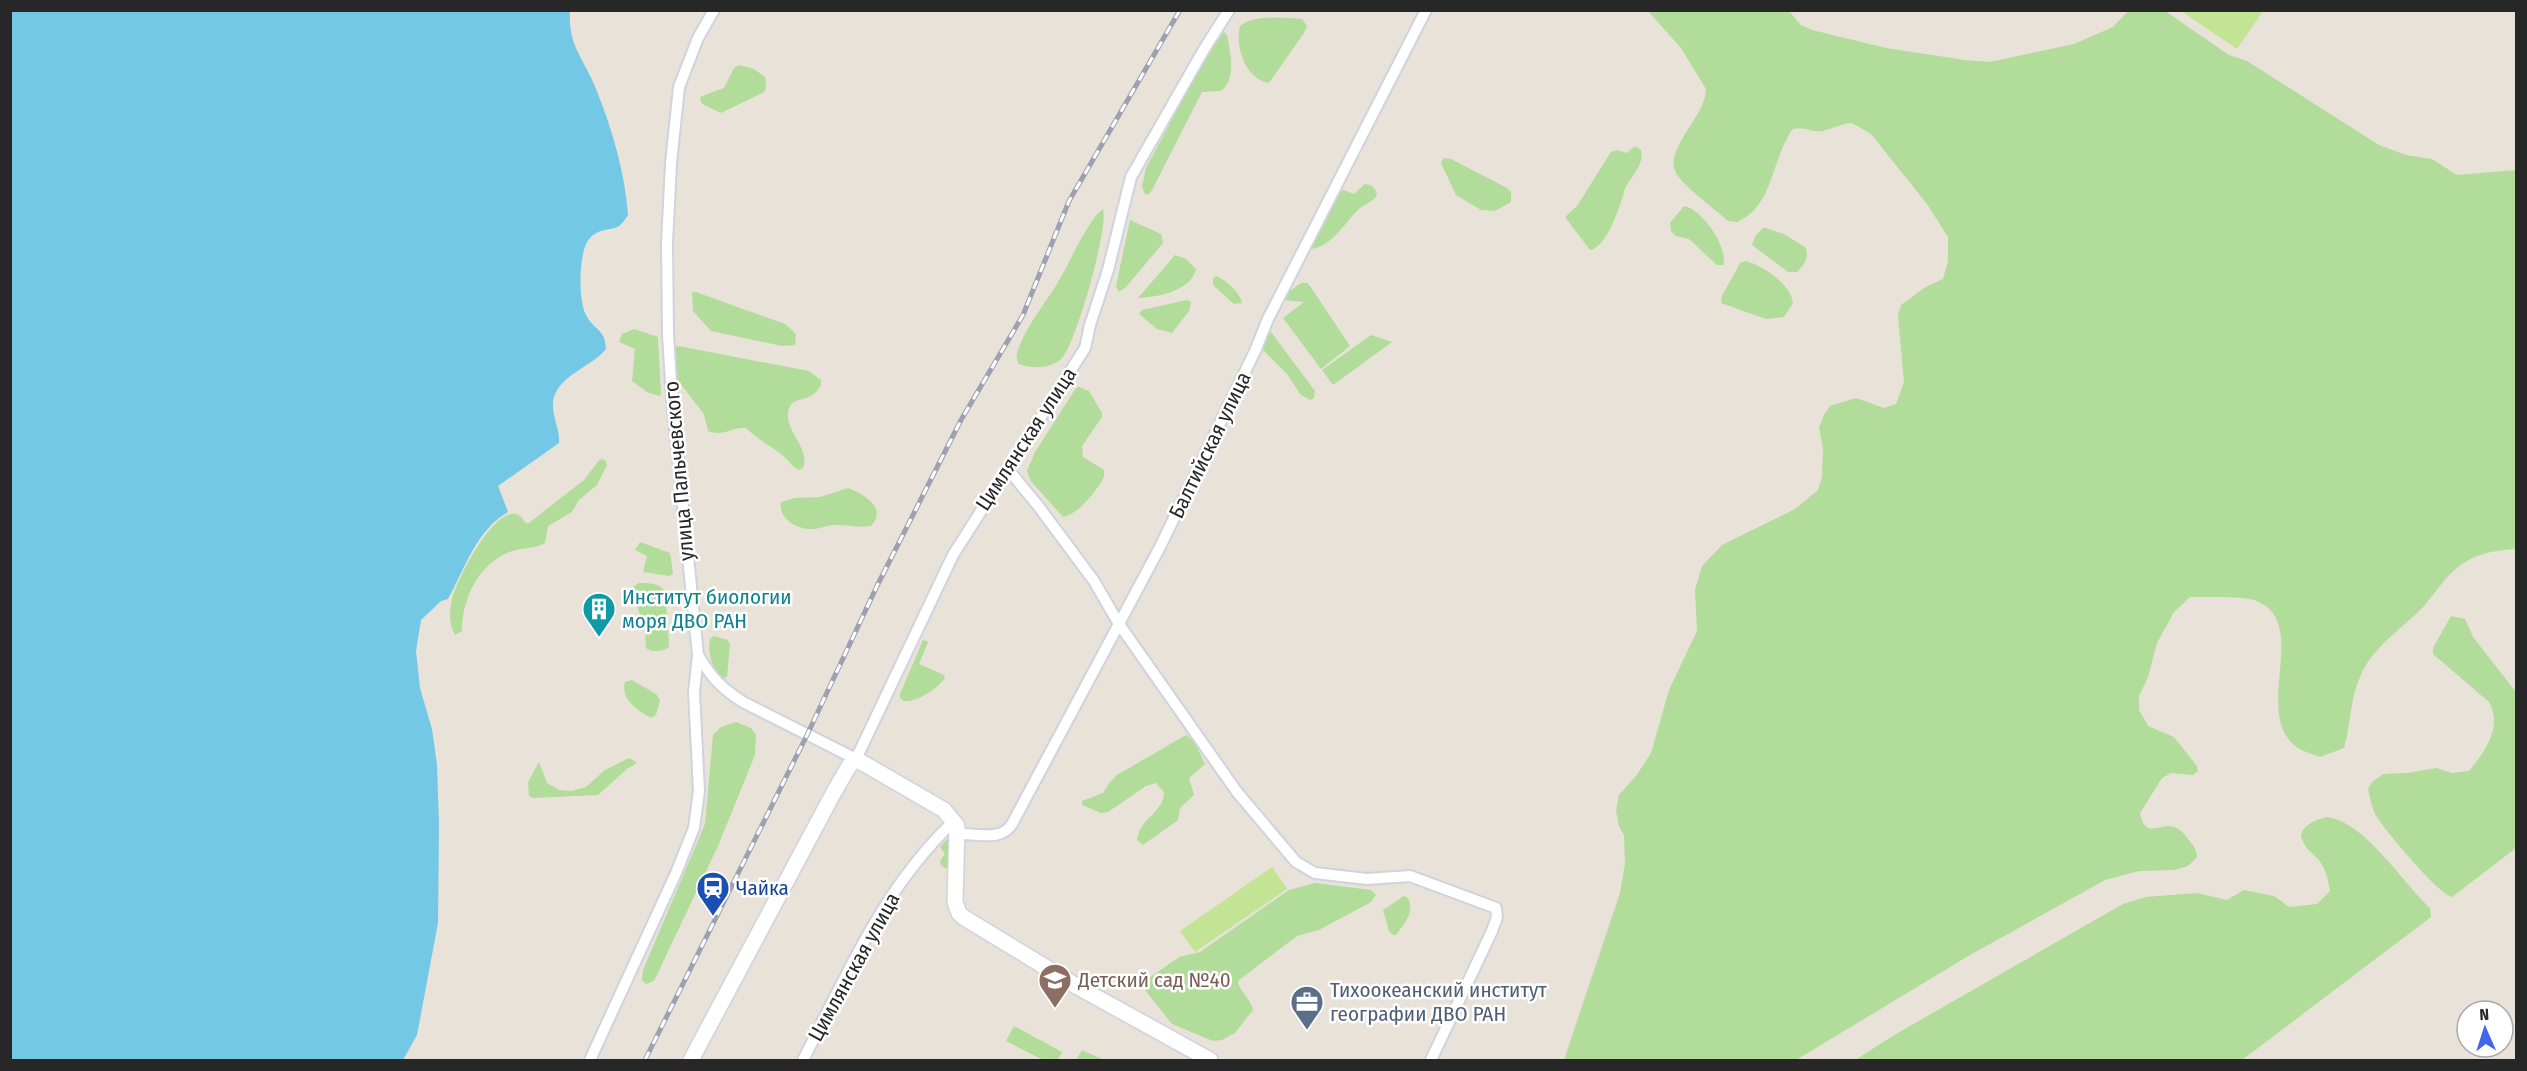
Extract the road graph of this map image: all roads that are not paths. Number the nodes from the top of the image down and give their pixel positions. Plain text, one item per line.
1 (714, 10) edge
2 (1229, 10) edge
3 (1426, 10) edge
4 (1007, 468) junction
5 (1119, 624) junction
6 (698, 655) junction
7 (856, 759) junction
8 (956, 827) junction
9 (590, 1060) edge
10 (691, 1060) edge
11 (803, 1060) edge
12 (1210, 1060) edge
13 (1431, 1060) edge

1 - 6 street, улица Пальчевского
2 - 4 street, Цимлянская улица
3 - 5 street, Балтийская улица
4 - 5 street
4 - 7 street, Цимлянская улица
5 - 8 street, Балтийская улица
5 - 13 street
6 - 7 street
6 - 9 street, улица Пальчевского
7 - 8 main road
7 - 10 main road
8 - 11 street, Цимлянская улица
8 - 12 main road

